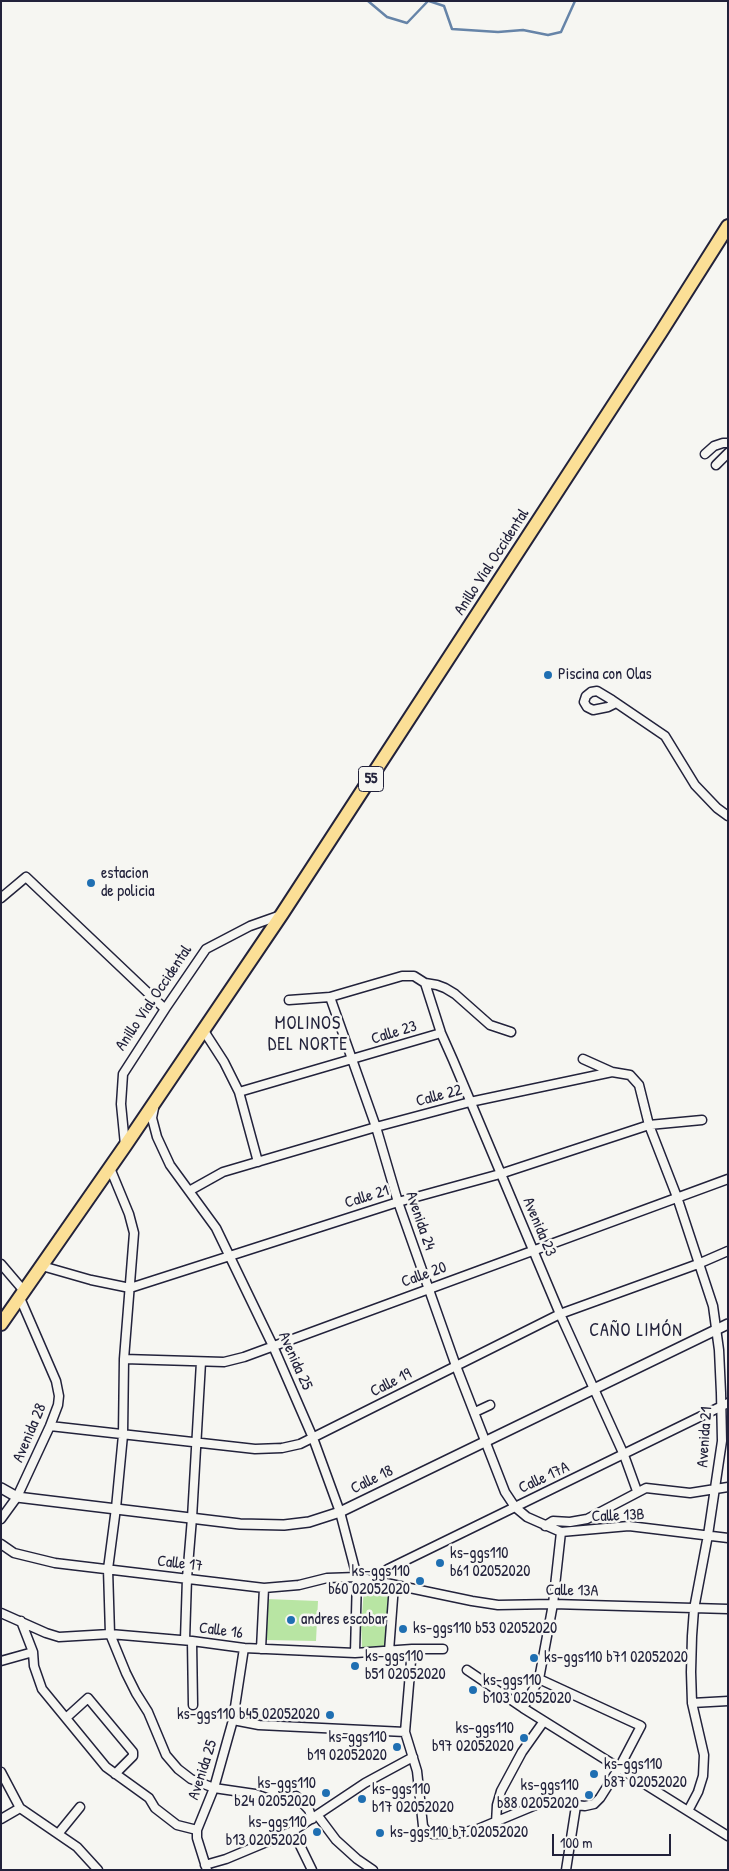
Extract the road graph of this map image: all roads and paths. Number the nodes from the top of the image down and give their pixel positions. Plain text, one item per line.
1 (728, 226) edge
2 (728, 443) edge
3 (728, 453) edge
4 (705, 454) dead end
5 (716, 465) dead end
6 (616, 703) dead end
7 (728, 816) edge
8 (1, 898) edge
9 (282, 914) junction
10 (425, 983) junction
11 (330, 996) junction
12 (289, 1000) dead end
13 (165, 1009) junction
14 (204, 1031) junction
15 (511, 1032) dead end
16 (441, 1033) junction
17 (583, 1059) dead end
18 (351, 1060) junction
19 (612, 1072) junction
20 (630, 1075) joint
21 (239, 1092) junction
22 (156, 1102) junction
23 (470, 1102) junction
24 (702, 1120) dead end
25 (650, 1125) junction
26 (376, 1127) junction
27 (125, 1146) junction
28 (258, 1162) junction
29 (110, 1168) junction
30 (500, 1174) junction
31 (728, 1179) edge
32 (189, 1191) junction
33 (677, 1197) junction
34 (398, 1202) junction
35 (534, 1250) junction
36 (728, 1251) edge
37 (230, 1254) junction
38 (1, 1264) edge
39 (698, 1264) junction
40 (42, 1266) junction
41 (130, 1288) junction
42 (429, 1288) junction
43 (22, 1295) junction
44 (560, 1314) junction
45 (1, 1324) edge
46 (728, 1324) edge
47 (717, 1329) junction
48 (273, 1346) junction
49 (124, 1359) junction
50 (201, 1362) junction
51 (456, 1366) junction
52 (594, 1389) junction
53 (725, 1404) edge
54 (490, 1405) dead end
55 (475, 1412) junction
56 (50, 1426) junction
57 (123, 1435) junction
58 (313, 1438) junction
59 (485, 1441) junction
60 (196, 1442) junction
61 (624, 1455) junction
62 (728, 1487) edge
63 (1, 1488) edge
64 (715, 1490) junction
65 (638, 1492) junction
66 (17, 1497) junction
67 (515, 1507) junction
68 (116, 1508) junction
69 (340, 1512) junction
70 (192, 1518) junction
71 (1, 1519) edge
72 (545, 1526) junction
73 (561, 1532) junction
74 (708, 1535) junction
75 (728, 1538) edge
76 (1, 1544) edge
77 (108, 1569) junction
78 (358, 1577) junction
79 (187, 1578) junction
80 (373, 1580) junction
81 (394, 1585) junction
82 (264, 1588) junction
83 (553, 1604) junction
84 (694, 1609) junction
85 (728, 1609) edge
86 (1, 1612) edge
87 (21, 1620) junction
88 (110, 1634) junction
89 (189, 1641) junction
90 (244, 1648) junction
91 (260, 1649) junction
92 (412, 1649) junction
93 (443, 1650) dead end
94 (389, 1651) junction
95 (33, 1652) junction
96 (355, 1653) junction
97 (1, 1661) edge
98 (468, 1670) dead end
99 (539, 1679) junction
100 (728, 1701) edge
101 (692, 1703) junction
102 (193, 1705) dead end
103 (522, 1708) junction
104 (66, 1718) junction
105 (233, 1720) junction
106 (544, 1721) junction
107 (405, 1732) junction
108 (413, 1757) junction
109 (619, 1768) junction
110 (1, 1772) edge
111 (115, 1774) junction
112 (214, 1788) junction
113 (576, 1806) junction
114 (80, 1807) dead end
115 (20, 1808) junction
116 (688, 1811) junction
117 (315, 1818) junction
118 (1, 1819) edge
119 (496, 1823) junction
120 (197, 1830) junction
121 (293, 1831) junction
122 (58, 1834) junction
123 (728, 1836) edge
124 (206, 1867) edge
125 (98, 1870) edge
126 (312, 1870) edge
127 (373, 1870) edge
128 (566, 1870) edge

1 - 9 highway, Anillo Vial Occidental / 55
2 - 4 street
3 - 5 street
6 - 7 street
8 - 13 street
9 - 13 street, Anillo Vial Occidental
9 - 14 highway, Anillo Vial Occidental / 55
10 - 11 street
10 - 15 street
10 - 16 street, Avenida 23
11 - 12 street
11 - 18 street, Avenida 24
13 - 27 street, Anillo Vial Occidental
14 - 21 street
14 - 22 highway, Anillo Vial Occidental / 55
16 - 18 street, Calle 23
16 - 23 street, Avenida 23
17 - 19 street
18 - 21 street, Calle 23
18 - 26 street, Avenida 24
19 - 20 street, Calle 22
19 - 23 street, Calle 22
20 - 25 street, Avenida 21
21 - 28 street
22 - 27 highway, Anillo Vial Occidental / 55
22 - 32 street, Avenida 25
23 - 26 street, Calle 22
23 - 30 street, Avenida 23
24 - 25 street, Calle 21
25 - 30 street, Calle 21
25 - 33 street, Avenida 21
26 - 28 street, Calle 22
26 - 34 street, Avenida 24
27 - 29 highway, Anillo Vial Occidental / 55
28 - 32 street, Calle 22
29 - 40 highway, Anillo Vial Occidental / 55
29 - 41 street
30 - 34 street, Calle 21
30 - 35 street, Avenida 23
31 - 33 street, Calle 20
32 - 37 street, Avenida 25
33 - 35 street, Calle 20
33 - 39 street, Avenida 21
34 - 37 street, Calle 21
34 - 42 street, Avenida 24
35 - 42 street, Calle 20
35 - 44 street, Avenida 23
36 - 39 street, Calle 19
37 - 41 street, Calle 21
37 - 48 street, Avenida 25
38 - 43 street, Avenida 28
39 - 44 street, Calle 19
39 - 47 street, Avenida 21
40 - 41 street
40 - 43 highway, Anillo Vial Occidental / 55
41 - 49 street
42 - 48 street, Calle 20
42 - 51 street, Avenida 24
43 - 45 highway, Anillo Vial Occidental / 55
43 - 56 street, Avenida 28
44 - 51 street, Calle 19
44 - 52 street, Avenida 23
46 - 47 street, Calle 18
47 - 52 street, Calle 18
47 - 53 street, Avenida 21
48 - 50 street, Calle 20
48 - 58 street, Avenida 25
49 - 50 street, Calle 20
49 - 57 street
50 - 60 street
51 - 55 street, Avenida 24
51 - 58 street, Calle 19
52 - 59 street, Calle 18
52 - 61 street, Avenida 23
53 - 61 street, Calle 17A
53 - 64 street, Avenida 21
54 - 55 street
55 - 59 street, Avenida 24
56 - 57 street, Calle 19
56 - 66 street, Avenida 28
57 - 60 street, Calle 19
57 - 68 street
58 - 60 street, Calle 19
58 - 69 street, Avenida 25
59 - 67 street, Avenida 24
59 - 69 street, Calle 18
60 - 70 street
61 - 65 street, Avenida 23
61 - 67 street, Calle 17A
62 - 64 street
63 - 66 street, Calle 18
64 - 65 street
64 - 74 street, Avenida 21
65 - 72 street
66 - 68 street, Calle 18
66 - 71 street, Avenida 28
67 - 72 street, Calle 13B
67 - 80 street, Calle 17A
68 - 70 street, Calle 18
68 - 77 street
69 - 70 street, Calle 18
69 - 78 street, Avenida 25
70 - 79 street
72 - 73 street, Calle 13B
73 - 74 street, Calle 13B
73 - 83 street
74 - 75 street, Calle 13B
74 - 84 street, Avenida 21
76 - 77 street, Calle 17
77 - 79 street, Calle 17
77 - 88 street
78 - 80 street, Calle 13A
78 - 82 street, Calle 17
78 - 96 street, Avenida 25
79 - 82 street, Calle 17
79 - 89 street
80 - 81 street, Calle 13A
81 - 83 street, Calle 13A
81 - 94 street
82 - 91 street
83 - 84 street, Calle 13A
83 - 99 street
84 - 85 street, Calle 13A
84 - 101 street, Avenida 21
86 - 87 street, Calle 16
87 - 88 street, Calle 16
87 - 95 street
88 - 89 street, Calle 16
88 - 112 street
89 - 90 street, Calle 16
89 - 102 street
90 - 91 street, Calle 16
90 - 105 street, Avenida 25
91 - 96 street, Calle 16
92 - 93 street, Calle 16
92 - 94 street, Calle 16
92 - 107 street
94 - 96 street, Calle 16
95 - 97 street
95 - 104 street
98 - 103 street
99 - 103 street
99 - 109 street
100 - 101 street
101 - 116 street, Avenida 21
103 - 106 street
104 - 111 street
104 - 111 street
105 - 107 street
105 - 112 street, Avenida 25
106 - 109 street
106 - 119 street
107 - 108 street
108 - 117 street
108 - 119 street
109 - 113 street
109 - 116 street
110 - 115 street
111 - 120 street
112 - 117 street
112 - 120 street, Avenida 25
113 - 119 street
113 - 128 street
114 - 122 street
115 - 118 street
115 - 122 street
116 - 123 street
117 - 121 street
117 - 127 street
120 - 124 street
121 - 124 street
121 - 126 street
122 - 125 street

